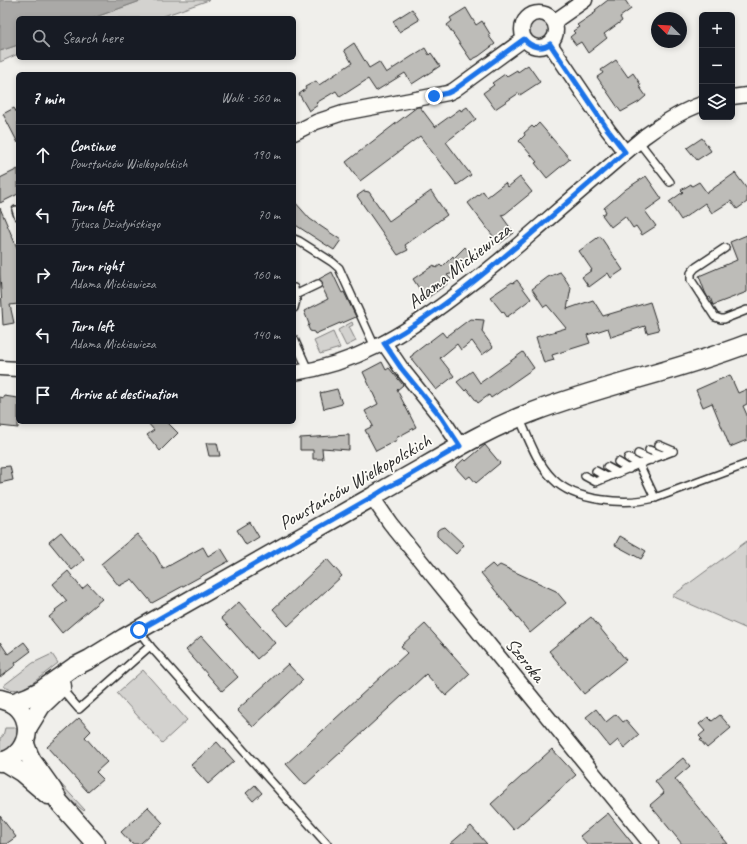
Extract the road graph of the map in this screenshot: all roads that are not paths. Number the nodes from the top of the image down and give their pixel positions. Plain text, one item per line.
1 (585, 0) edge
2 (555, 21) junction
3 (524, 39) junction
4 (550, 44) junction
5 (747, 95) edge
6 (735, 97) edge
7 (699, 105) edge
8 (296, 132) edge
9 (639, 142) junction
10 (625, 152) junction
11 (670, 182) dead end
12 (296, 240) edge
13 (724, 248) dead end
14 (318, 284) dead end
15 (296, 290) edge
16 (747, 310) edge
17 (747, 344) edge
18 (380, 345) junction
19 (296, 348) edge
20 (0, 368) edge
21 (16, 370) edge
22 (301, 371) edge
23 (519, 417) junction
24 (659, 445) dead end
25 (460, 446) junction
26 (649, 450) dead end
27 (638, 454) dead end
28 (662, 455) junction
29 (628, 458) dead end
30 (650, 460) junction
31 (618, 462) dead end
32 (639, 464) junction
33 (747, 464) edge
34 (607, 467) dead end
35 (629, 469) junction
36 (596, 471) dead end
37 (618, 473) junction
38 (585, 476) dead end
39 (607, 478) junction
40 (372, 497) junction
41 (655, 498) junction
42 (139, 630) junction
43 (150, 646) junction
44 (90, 659) junction
45 (60, 687) junction
46 (6, 701) edge
47 (26, 735) junction
48 (2, 762) edge
49 (59, 802) junction
50 (96, 844) edge
51 (327, 844) edge
52 (652, 844) edge

1 - 2 street
2 - 3 street
2 - 4 street
3 - 4 street
3 - 8 street
4 - 10 street
5 - 6 street
7 - 9 street, Adama Mickiewicza
9 - 10 street, Adama Mickiewicza
9 - 11 lane
10 - 18 street, Adama Mickiewicza
12 - 18 lane
13 - 16 lane
14 - 15 lane
17 - 23 street, Powstańców Wielkopolskich
18 - 22 street, Adama Mickiewicza
18 - 25 street
19 - 22 lane
20 - 21 street
23 - 25 street, Powstańców Wielkopolskich
23 - 41 lane
24 - 28 lane
25 - 40 street, Powstańców Wielkopolskich
26 - 28 lane
27 - 30 lane
28 - 30 lane
29 - 32 lane
30 - 32 lane
31 - 35 lane
32 - 35 lane
32 - 41 lane
33 - 41 lane
34 - 37 lane
35 - 37 lane
36 - 39 lane
37 - 39 lane
38 - 39 lane
40 - 42 street, Powstańców Wielkopolskich
40 - 52 street, Szeroka
42 - 43 lane
42 - 44 street, Powstańców Wielkopolskich
43 - 45 lane
43 - 51 lane
44 - 45 street, Powstańców Wielkopolskich
44 - 46 street, Powstańców Wielkopolskich
45 - 47 street, Powstańców Wielkopolskich
46 - 47 street
47 - 48 street, Powstańców Wielkopolskich
47 - 49 street
48 - 49 street
49 - 50 street

